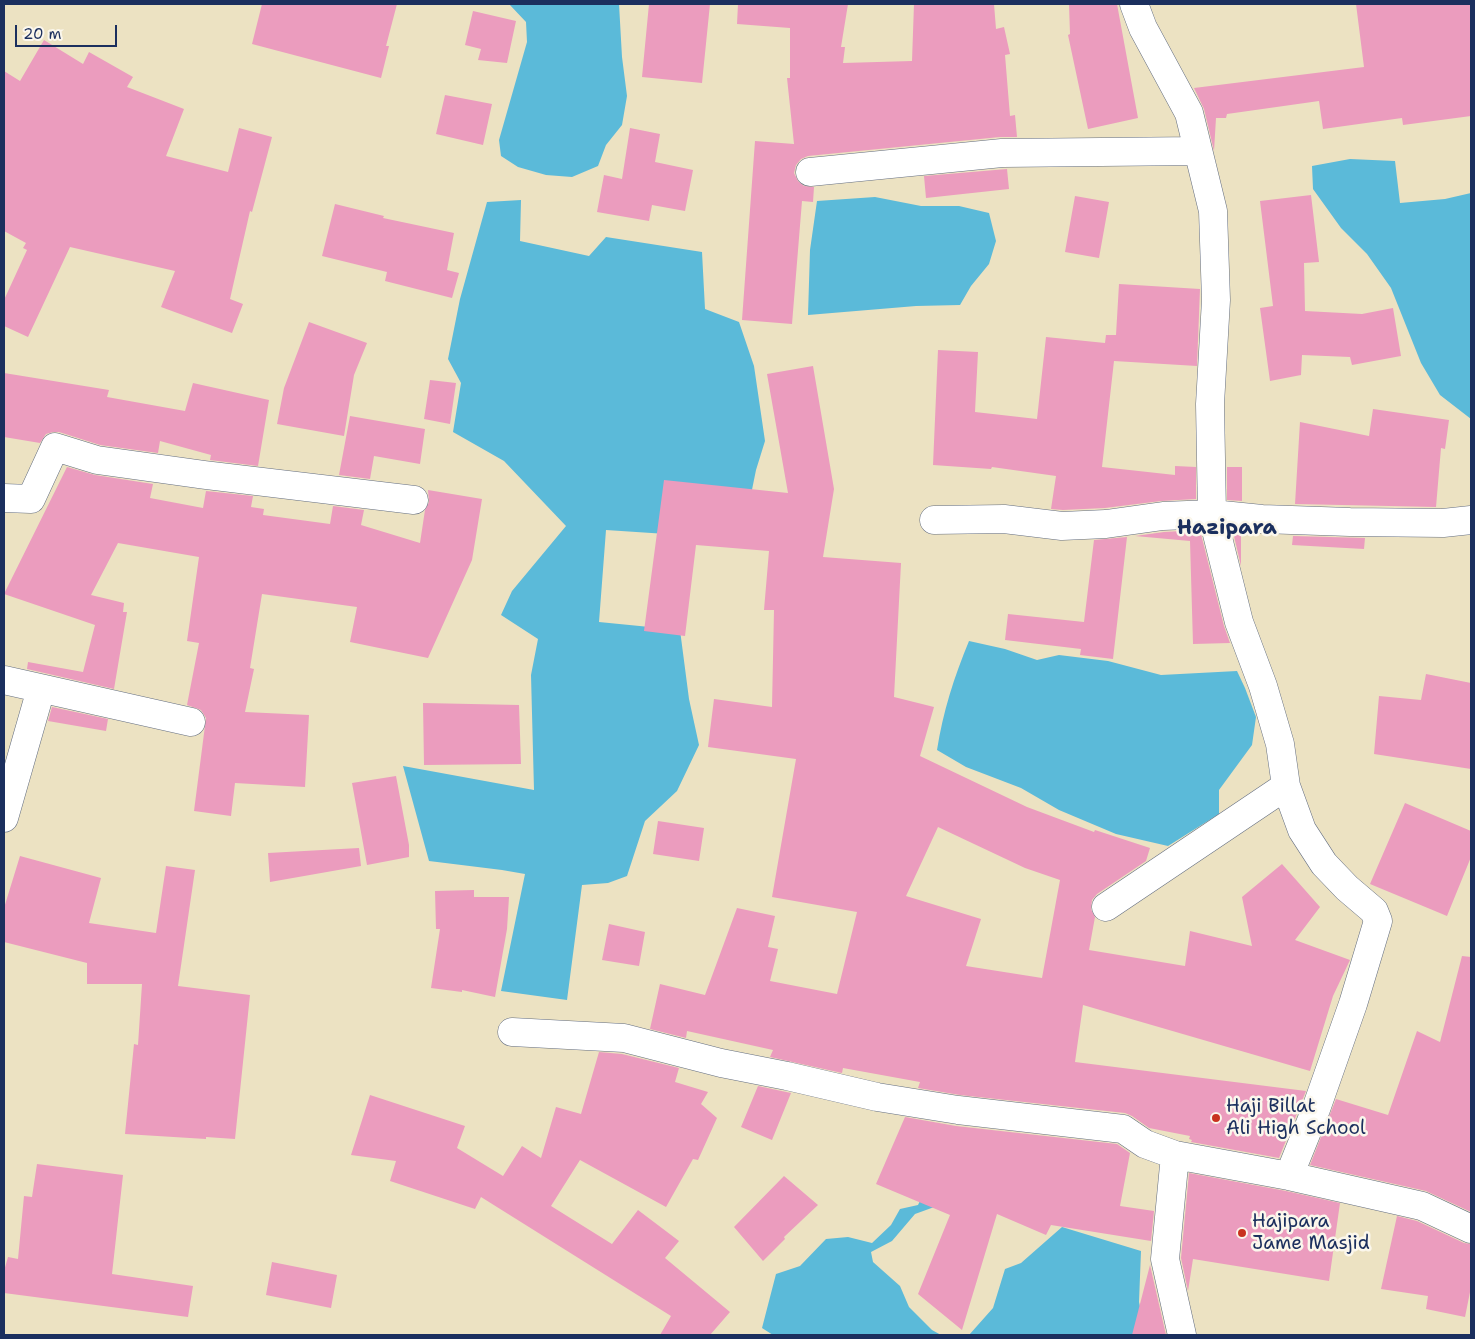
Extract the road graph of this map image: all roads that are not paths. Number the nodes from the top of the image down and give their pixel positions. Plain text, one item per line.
1 (1134, 4) edge
2 (1198, 151) junction
3 (810, 172) dead end
4 (4, 498) edge
5 (414, 500) dead end
6 (1212, 514) junction
7 (934, 520) dead end
8 (1471, 520) edge
9 (4, 680) edge
10 (41, 690) junction
11 (191, 722) dead end
12 (1286, 786) junction
13 (4, 818) edge
14 (1106, 907) dead end
15 (512, 1032) dead end
16 (1175, 1155) junction
17 (1289, 1176) junction
18 (1471, 1229) edge
19 (1182, 1335) edge

1 - 2 street
2 - 3 street
2 - 6 street
4 - 5 street
6 - 7 street
6 - 8 street
6 - 12 street
9 - 10 street
10 - 11 street
10 - 13 street
12 - 14 street
12 - 17 street
15 - 16 street
16 - 17 street
16 - 19 street
17 - 18 street

